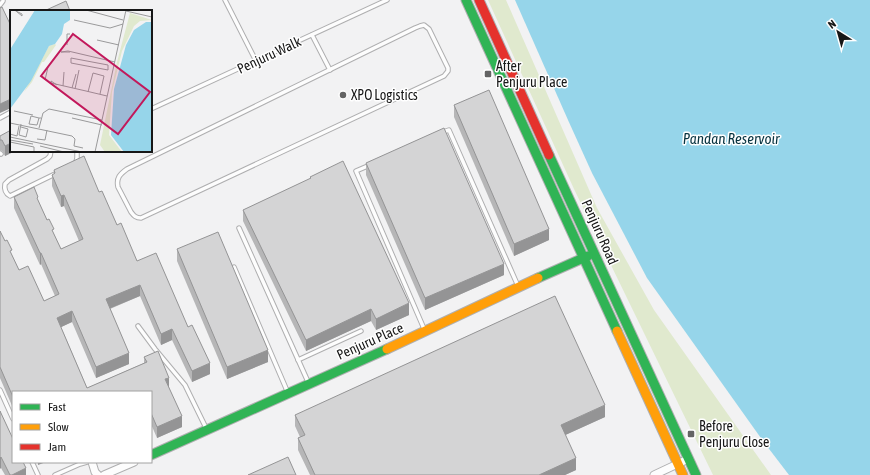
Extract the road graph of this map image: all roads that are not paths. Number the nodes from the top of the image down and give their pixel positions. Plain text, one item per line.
1 (3, 0) edge
2 (225, 0) edge
3 (387, 0) edge
4 (466, 0) edge
5 (479, 0) edge
6 (0, 5) edge
7 (312, 35) junction
8 (256, 61) junction
9 (330, 70) junction
10 (152, 109) edge
11 (10, 113) edge
12 (0, 118) edge
13 (442, 133) edge
14 (52, 152) edge
15 (77, 152) edge
16 (377, 162) edge
17 (73, 165) edge
18 (61, 172) edge
19 (239, 228) dead end
20 (594, 253) junction
21 (583, 258) junction
22 (234, 267) edge
23 (519, 287) junction
24 (138, 326) dead end
25 (361, 331) dead end
26 (425, 332) junction
27 (298, 360) junction
28 (309, 384) junction
29 (0, 390) edge
30 (288, 393) junction
31 (12, 417) edge
32 (207, 430) junction
33 (153, 453) edge
34 (688, 459) junction
35 (32, 463) edge
36 (84, 463) edge
37 (92, 463) edge
38 (132, 463) edge
39 (678, 464) junction
40 (38, 475) edge
41 (55, 475) edge
42 (98, 475) edge
43 (104, 475) edge
44 (654, 475) edge
45 (683, 475) edge
46 (696, 475) edge

1 - 6 lane
2 - 8 lane
3 - 7 lane, Penjuru Walk
4 - 21 main road, Penjuru Road
5 - 20 main road, Penjuru Road
7 - 8 lane, Penjuru Walk
7 - 9 lane
8 - 10 lane, Penjuru Walk
9 - 9 lane
11 - 12 lane
13 - 23 lane
14 - 18 lane
15 - 17 lane
16 - 26 lane
19 - 27 lane
20 - 21 main road, Penjuru Place
20 - 34 main road, Penjuru Road
21 - 23 main road, Penjuru Place
21 - 39 main road, Penjuru Road
22 - 30 lane
23 - 26 main road, Penjuru Place
24 - 32 lane
25 - 27 lane
26 - 28 main road, Penjuru Place
27 - 28 lane
28 - 30 main road, Penjuru Place
29 - 31 lane
30 - 32 main road, Penjuru Place
32 - 33 main road, Penjuru Place
34 - 39 street
34 - 46 main road, Penjuru Road
35 - 40 lane
36 - 41 lane
37 - 42 street
38 - 43 street
39 - 44 street
39 - 45 main road, Penjuru Road

